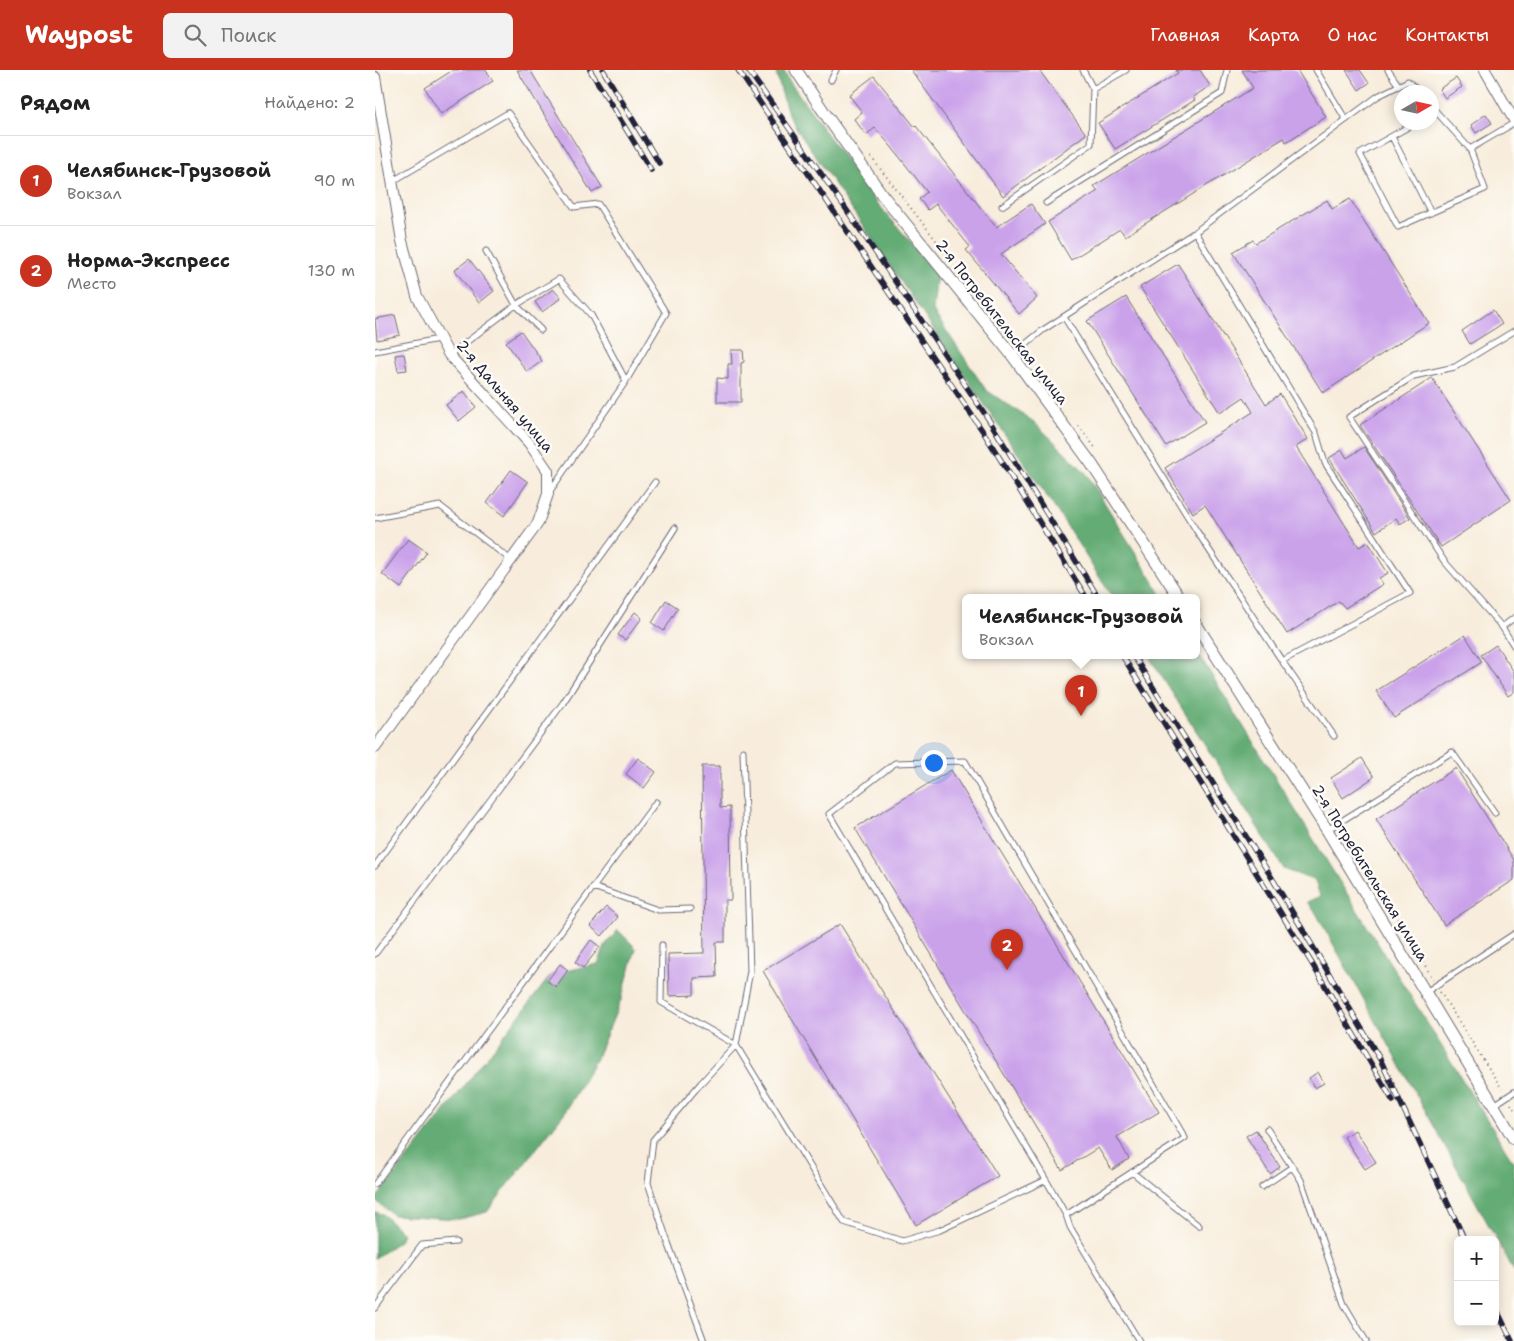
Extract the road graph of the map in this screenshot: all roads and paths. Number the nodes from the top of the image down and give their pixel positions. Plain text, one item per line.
1 (836, 70) edge
2 (1083, 70) edge
3 (1126, 70) edge
4 (1227, 70) edge
5 (1316, 70) edge
6 (1388, 70) edge
7 (1485, 70) edge
8 (801, 72) edge
9 (375, 78) edge
10 (831, 80) dead end
11 (1398, 85) edge
12 (1401, 85) edge
13 (1412, 85) edge
14 (1394, 88) edge
15 (1093, 89) junction
16 (1439, 118) edge
17 (1346, 120) junction
18 (1514, 122) edge
19 (1403, 130) edge
20 (1391, 137) junction
21 (1470, 149) junction
22 (393, 181) junction
23 (1046, 203) dead end
24 (1002, 206) dead end
25 (1431, 213) junction
26 (1195, 232) junction
27 (486, 251) dead end
28 (516, 305) junction
29 (1064, 317) junction
30 (541, 330) dead end
31 (1514, 331) edge
32 (439, 339) junction
33 (375, 350) edge
34 (449, 355) junction
35 (1012, 355) junction
36 (627, 381) junction
37 (655, 482) dead end
38 (548, 494) junction
39 (375, 518) edge
40 (675, 528) dead end
41 (511, 560) junction
42 (1177, 594) edge
43 (1514, 618) edge
44 (1502, 627) junction
45 (1200, 630) edge
46 (1514, 646) edge
47 (1282, 661) junction
48 (1334, 736) dead end
49 (375, 748) edge
50 (743, 751) dead end
51 (656, 802) dead end
52 (1495, 813) dead end
53 (1327, 830) junction
54 (375, 866) edge
55 (593, 887) junction
56 (690, 909) dead end
57 (1514, 934) edge
58 (662, 945) dead end
59 (375, 954) edge
60 (1425, 992) junction
61 (736, 1045) junction
62 (1514, 1092) edge
63 (1493, 1106) junction
64 (1267, 1129) dead end
65 (1514, 1139) edge
66 (1292, 1167) junction
67 (1133, 1172) junction
68 (1046, 1180) junction
69 (375, 1184) edge
70 (1262, 1187) dead end
71 (1066, 1215) junction
72 (1199, 1226) dead end
73 (456, 1242) dead end
74 (375, 1308) edge
75 (704, 1341) edge
76 (1139, 1341) edge
77 (1366, 1341) edge

1 - 10 lane
2 - 15 lane
3 - 15 lane
4 - 23 lane
5 - 17 lane
6 - 11 lane
7 - 18 street
8 - 35 street, 2-я Потребительская улица
9 - 22 street, 2-я Дальняя улица
12 - 13 lane
14 - 17 lane
15 - 24 lane
16 - 21 lane
17 - 26 lane
18 - 21 lane
19 - 20 lane
20 - 25 lane
20 - 25 lane
21 - 25 lane
22 - 32 street, 2-я Дальняя улица
22 - 36 lane
26 - 29 lane
26 - 47 lane
27 - 28 lane
28 - 30 lane
28 - 34 lane
28 - 36 lane
29 - 35 lane
29 - 47 lane
31 - 44 lane
32 - 33 lane
32 - 34 street, 2-я Дальняя улица
34 - 38 street, 2-я Дальняя улица
35 - 42 street, 2-я Потребительская улица
36 - 38 lane
37 - 54 lane
38 - 41 street, 2-я Дальняя улица
39 - 41 lane
40 - 59 lane
41 - 49 street, 2-я Дальняя улица
43 - 44 lane
44 - 46 lane
45 - 53 street, 2-я Потребительская улица
47 - 48 lane
50 - 61 lane
51 - 55 lane
52 - 53 lane
53 - 60 street, 2-я Потребительская улица
55 - 56 lane
55 - 69 lane
57 - 60 lane
58 - 61 lane
60 - 63 street, 2-я Потребительская улица
61 - 68 lane
61 - 75 lane
62 - 63 lane
63 - 65 street, 2-я Потребительская улица
64 - 66 lane
66 - 70 lane
66 - 77 lane
67 - 68 lane
67 - 71 lane
67 - 72 lane
68 - 71 lane
71 - 76 lane
73 - 74 lane

